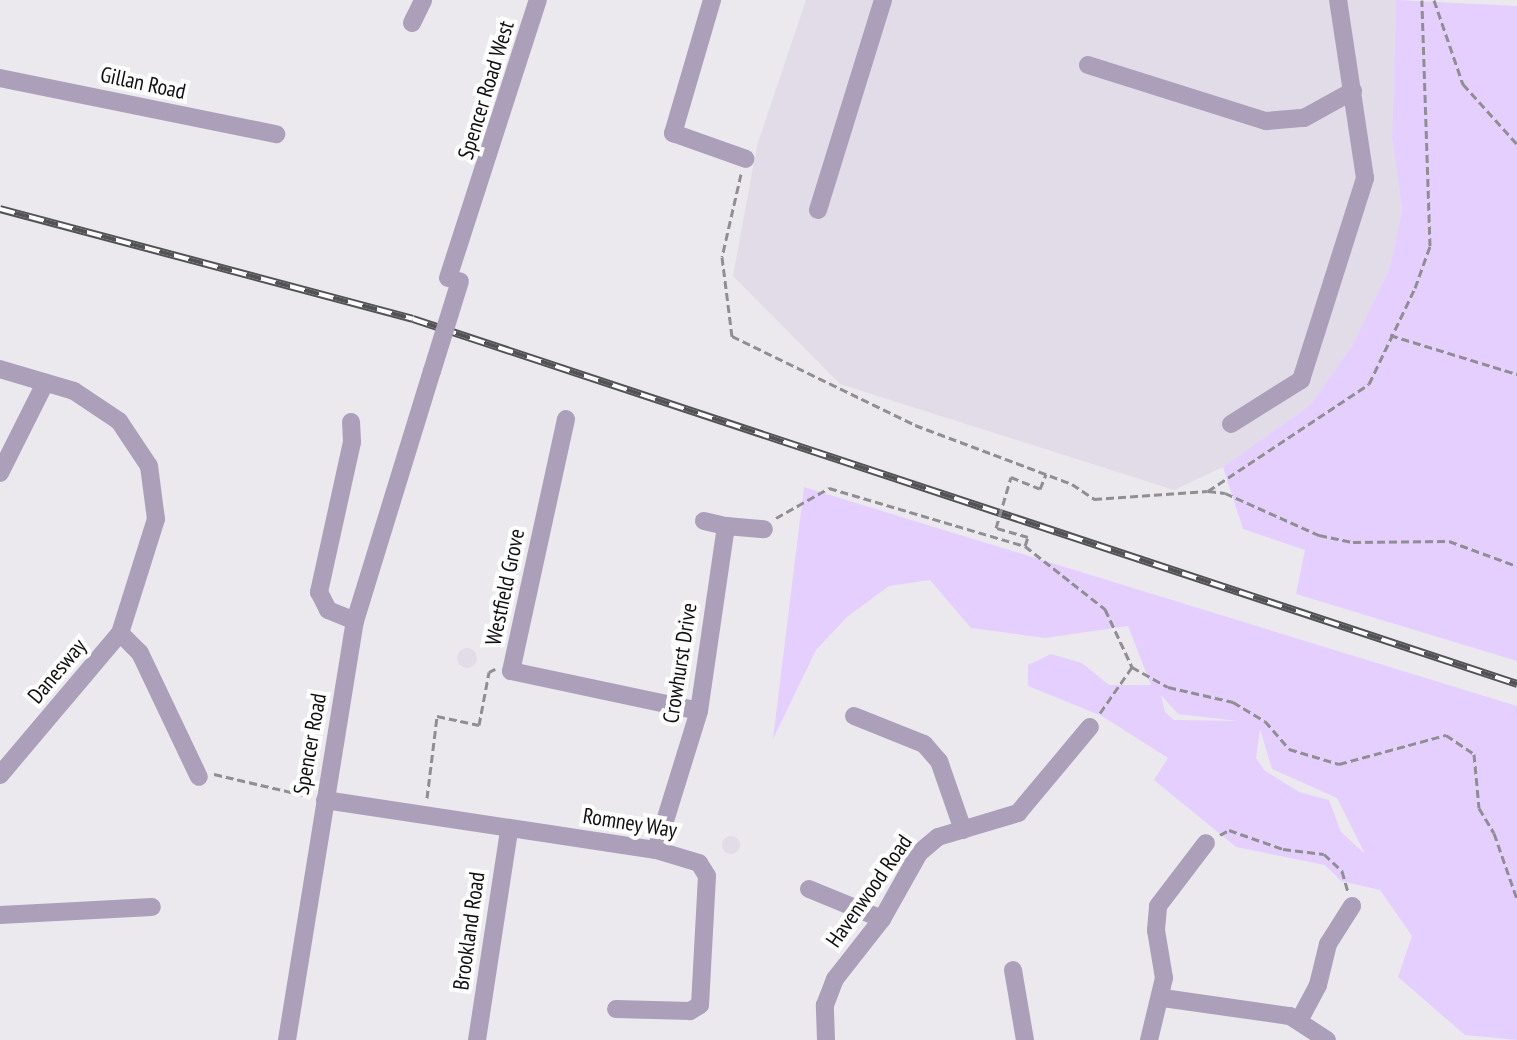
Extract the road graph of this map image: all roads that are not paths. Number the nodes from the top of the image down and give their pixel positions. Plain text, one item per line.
1 (423, 0) edge
2 (538, 0) edge
3 (712, 0) edge
4 (883, 0) edge
5 (1338, 0) edge
6 (412, 23) dead end
7 (1088, 65) dead end
8 (0, 78) edge
9 (1353, 91) junction
10 (276, 134) dead end
11 (746, 159) dead end
12 (818, 210) dead end
13 (0, 369) edge
14 (427, 369) joint
15 (45, 383) junction
16 (566, 419) dead end
17 (351, 422) dead end
18 (1231, 424) dead end
19 (0, 473) edge
20 (704, 521) dead end
21 (726, 526) junction
22 (764, 529) road end
23 (355, 621) junction
24 (120, 633) junction
25 (699, 711) junction
26 (854, 716) dead end
27 (1090, 727) road end
28 (0, 775) edge
29 (199, 777) road end
30 (325, 800) junction
31 (509, 830) junction
32 (963, 830) junction
33 (1206, 843) road end
34 (1175, 849) dead end
35 (656, 850) junction
36 (1191, 860) junction
37 (809, 889) dead end
38 (1352, 904) road end
39 (152, 907) dead end
40 (0, 915) edge
41 (882, 919) junction
42 (1013, 970) dead end
43 (1163, 998) junction
44 (616, 1009) dead end
45 (1300, 1019) junction
46 (287, 1040) edge
47 (477, 1040) edge
48 (826, 1040) edge
49 (1025, 1040) edge
50 (1149, 1040) edge
51 (1327, 1040) edge

1 - 6 street
2 - 14 street, Spencer Road West
3 - 11 street
4 - 12 street
5 - 9 street
7 - 9 street
8 - 10 street, Gillan Road
9 - 18 street
13 - 15 street
14 - 23 street, Spencer Road
15 - 19 street
15 - 24 street
16 - 25 street, Westfield Grove
17 - 23 street
20 - 21 street
21 - 22 street
21 - 25 street, Crowhurst Drive
23 - 30 street, Spencer Road
24 - 28 street, Danesway
24 - 29 street
25 - 35 street, Crowhurst Drive
26 - 32 street
27 - 32 street, Havenwood Road
30 - 31 street, Romney Way
30 - 46 street, Spencer Road
31 - 35 street, Romney Way
31 - 47 street, Brookland Road
32 - 41 street, Havenwood Road
33 - 36 street
34 - 36 street
35 - 44 street, Romney Way
36 - 43 street
37 - 41 street
38 - 45 street
39 - 40 street
41 - 48 street, Havenwood Road
42 - 49 street
43 - 45 street
43 - 50 street
45 - 51 street

